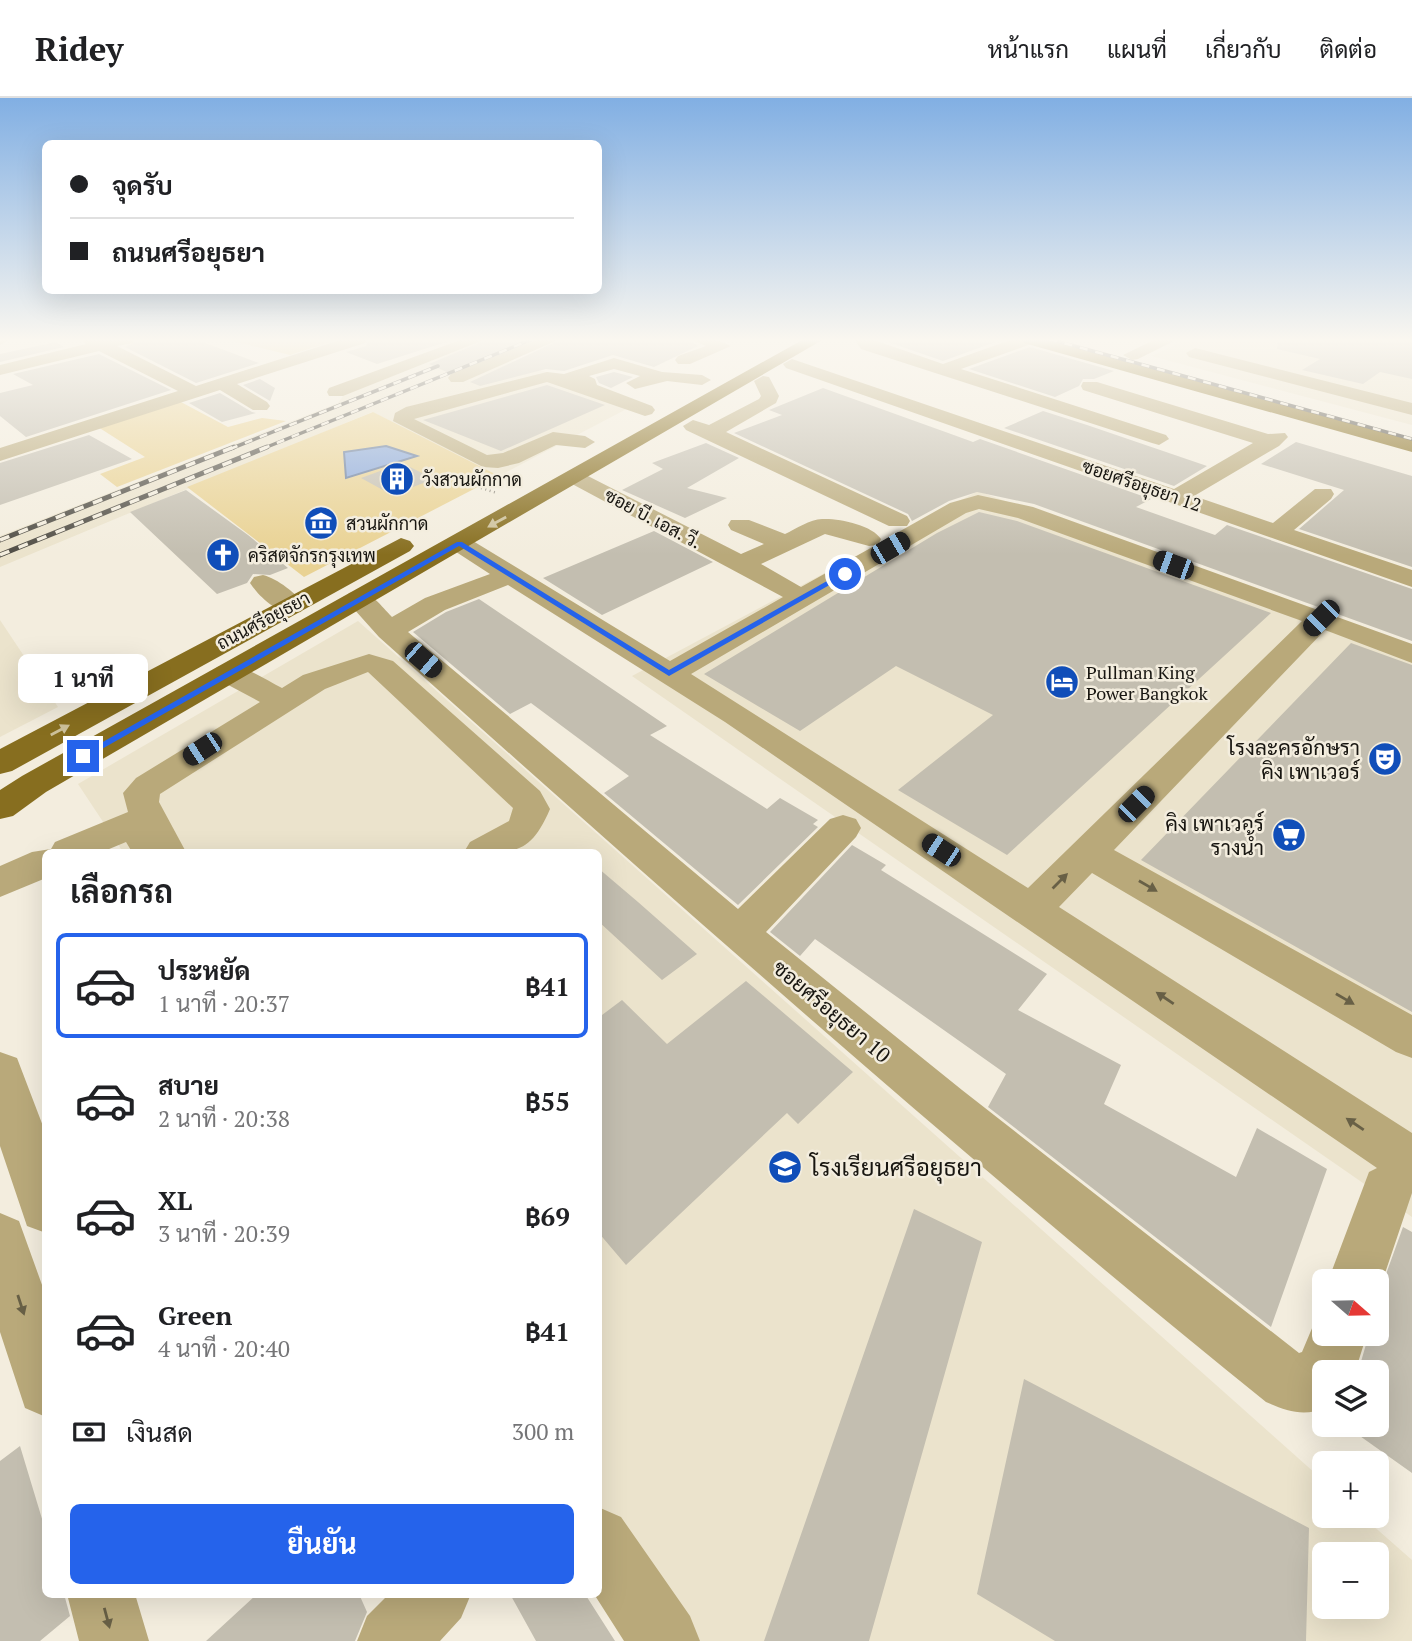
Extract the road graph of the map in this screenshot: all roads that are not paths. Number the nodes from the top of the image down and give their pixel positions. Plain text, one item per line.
1 (135, 411) edge
2 (413, 411) edge
3 (642, 411) edge
4 (661, 411) edge
5 (673, 411) edge
6 (699, 411) edge
7 (749, 411) edge
8 (928, 411) edge
9 (1070, 411) edge
10 (1171, 411) edge
11 (1227, 411) edge
12 (1286, 411) edge
13 (1348, 411) edge
14 (623, 421) dead end
15 (1207, 422) junction
16 (686, 425) junction
17 (1412, 431) edge
18 (709, 432) junction
19 (593, 437) joint
20 (1159, 439) dead end
21 (1412, 446) edge
22 (0, 455) edge
23 (562, 457) dead end
24 (569, 484) junction
25 (1322, 494) dead end
26 (1176, 497) junction
27 (898, 521) dead end
28 (740, 525) dead end
29 (1276, 532) junction
30 (869, 540) dead end
31 (460, 543) junction
32 (785, 543) junction
33 (732, 559) junction
34 (511, 575) junction
35 (1412, 579) edge
36 (263, 583) dead end
37 (791, 591) dead end
38 (359, 600) junction
39 (290, 606) junction
40 (1321, 618) junction
41 (389, 631) junction
42 (1412, 654) edge
43 (228, 673) junction
44 (669, 674) junction
45 (282, 701) junction
46 (0, 763) edge
47 (34, 784) junction
48 (0, 800) edge
49 (0, 807) edge
50 (843, 828) dead end
51 (75, 849) edge
52 (149, 849) edge
53 (165, 849) edge
54 (488, 849) edge
55 (1088, 853) junction
56 (42, 864) edge
57 (0, 882) edge
58 (1032, 909) junction
59 (739, 934) junction
60 (1412, 1038) edge
61 (0, 1073) edge
62 (35, 1143) edge
63 (1399, 1176) edge
64 (42, 1184) edge
65 (0, 1240) edge
66 (1361, 1269) edge
67 (42, 1374) edge
68 (1312, 1383) edge
69 (602, 1546) edge
70 (102, 1598) edge
71 (433, 1598) edge
72 (114, 1641) edge
73 (392, 1641) edge
74 (664, 1641) edge

1 - 22 street
2 - 19 street
3 - 14 main road, ถนนศรีอยุธยา
4 - 39 main road, ถนนศรีอยุธยา
5 - 24 main road, ถนนศรีอยุธยา
6 - 16 main road, ถนนศรีอยุธยา
7 - 18 street
8 - 26 street, ซอยศรีอยุธยา 12
9 - 20 street
10 - 15 street
11 - 15 street
12 - 21 main road
13 - 17 main road
15 - 26 street
16 - 18 street
16 - 24 main road, ถนนศรีอยุธยา
18 - 27 street
19 - 23 main road
24 -> 31 main road, ถนนศรีอยุธยา
24 - 33 street, ซอย บี. เอส. วี.
25 - 29 street
26 - 29 street, ซอยศรีอยุธยา 12
28 - 32 street
29 - 35 street, ซอยศรีอยุธยา 12
30 - 32 street
31 - 34 street
31 - 38 main road, ถนนศรีอยุธยา
32 - 33 street
33 - 37 street, ซอย บี. เอส. วี.
34 - 41 street
34 - 44 street
36 - 39 street
38 - 41 street, ซอยศรีอยุธยา 10
38 - 43 main road, ถนนศรีอยุธยา
46 -> 39 main road, ถนนศรีอยุธยา
40 - 42 street
40 - 44 street
40 - 55 street
41 - 59 street, ซอยศรีอยุธยา 10
43 - 45 street
43 - 47 main road, ถนนศรีอยุธยา
44 - 58 street
45 - 53 street
45 - 54 street
47 - 48 main road, ถนนศรีอยุธยา
47 - 49 main road, ถนนศรีอยุธยา
50 - 59 street
51 - 52 street
58 -> 55 street
55 -> 60 street
56 - 57 street
63 -> 58 street
59 - 68 street, ซอยศรีอยุธยา 10
61 - 62 street
62 - 64 street
63 - 66 street
65 -> 67 street
69 - 74 street
70 -> 72 street
71 - 73 street

